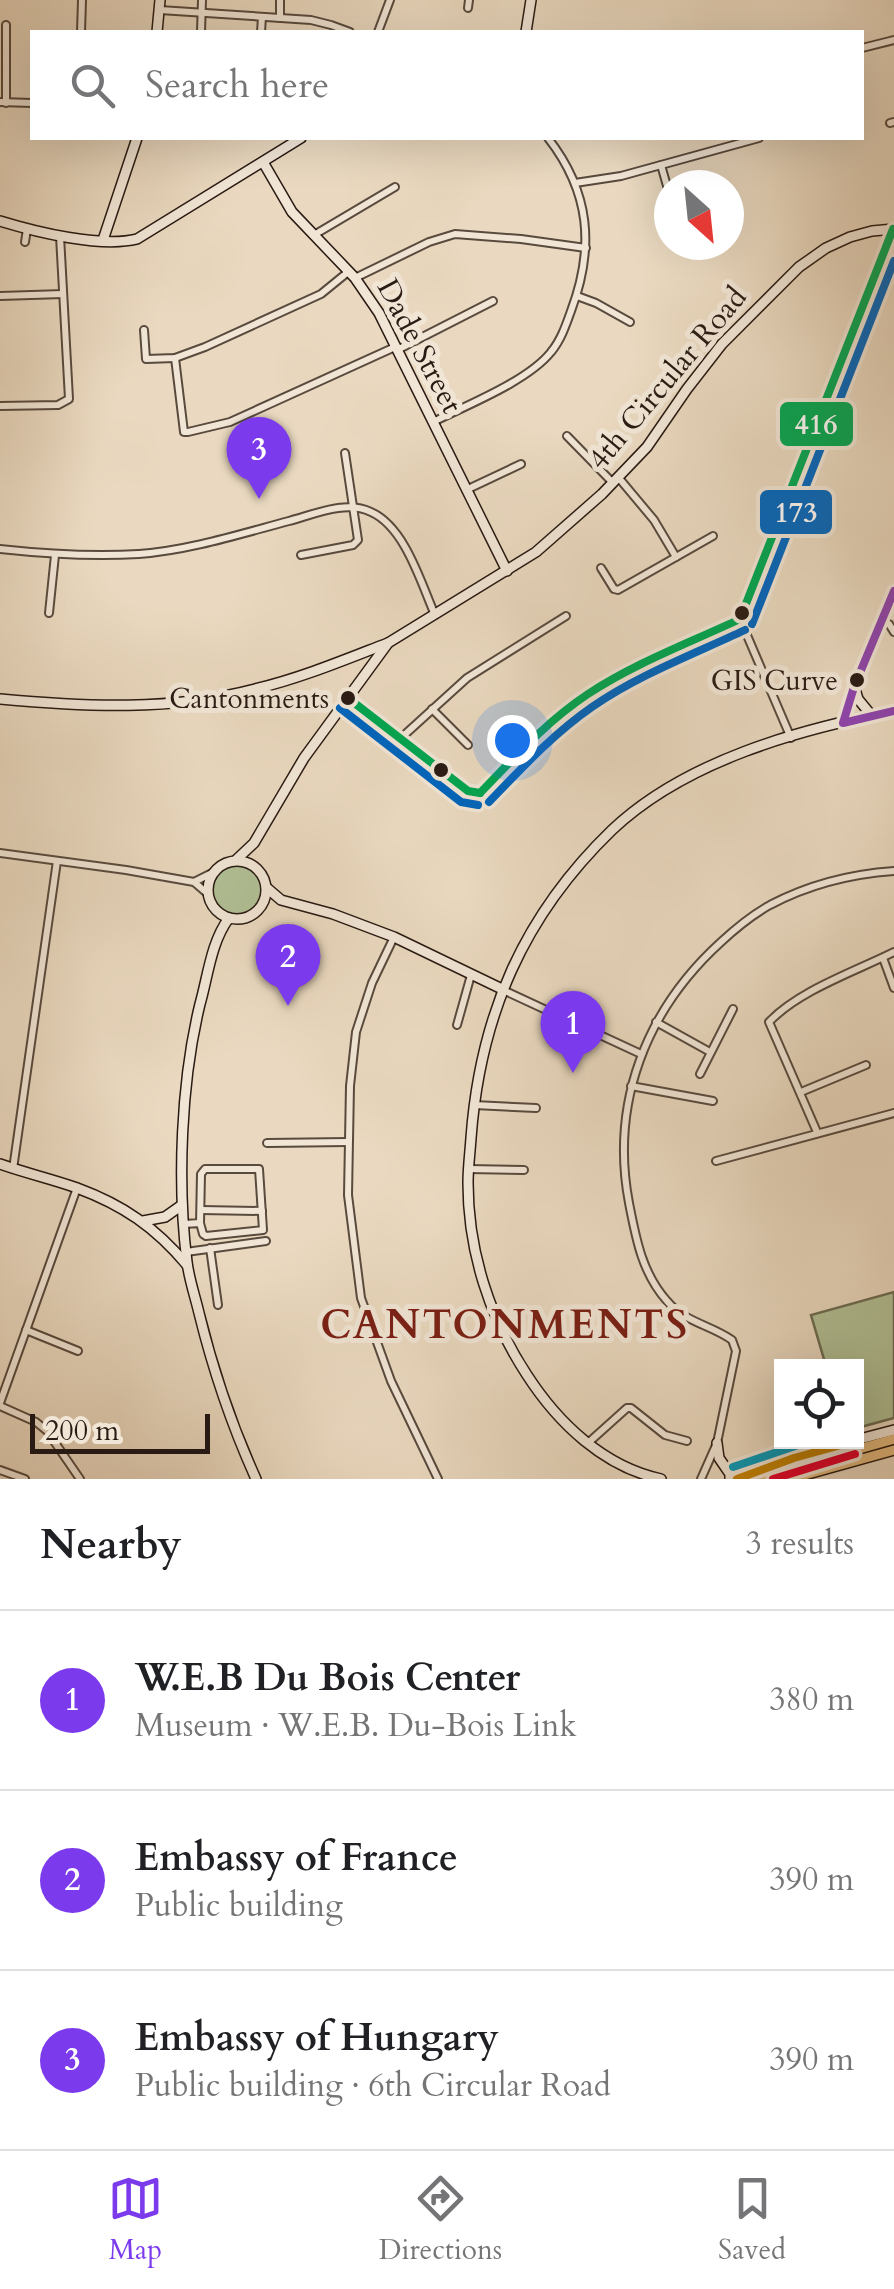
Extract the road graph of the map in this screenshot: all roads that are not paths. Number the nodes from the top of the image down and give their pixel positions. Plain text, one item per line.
1 (82, 0) edge
2 (202, 0) edge
3 (280, 0) edge
4 (390, 0) edge
5 (531, 0) edge
6 (160, 5) edge
7 (202, 14) junction
8 (262, 17) junction
9 (280, 18) junction
10 (6, 24) dead end
11 (81, 30) edge
12 (157, 30) edge
13 (201, 30) edge
14 (261, 30) edge
15 (345, 30) edge
16 (379, 30) edge
17 (526, 30) edge
18 (894, 40) edge
19 (864, 48) edge
20 (3, 103) edge
21 (30, 103) edge
22 (136, 140) edge
23 (298, 140) edge
24 (549, 140) edge
25 (752, 140) edge
26 (262, 162) junction
27 (662, 165) junction
28 (663, 170) edge
29 (575, 183) junction
30 (395, 187) dead end
31 (0, 221) edge
32 (27, 229) junction
33 (894, 229) edge
34 (60, 235) junction
35 (312, 236) junction
36 (103, 240) junction
37 (25, 242) dead end
38 (586, 248) junction
39 (352, 275) junction
40 (64, 294) junction
41 (0, 296) edge
42 (577, 296) junction
43 (493, 300) dead end
44 (630, 322) dead end
45 (144, 330) dead end
46 (396, 348) junction
47 (175, 358) junction
48 (0, 406) edge
49 (433, 422) junction
50 (567, 436) dead end
51 (345, 453) dead end
52 (520, 464) dead end
53 (615, 480) junction
54 (466, 490) junction
55 (354, 507) junction
56 (713, 536) dead end
57 (0, 549) edge
58 (55, 555) junction
59 (301, 555) dead end
60 (676, 557) junction
61 (601, 568) dead end
62 (507, 572) junction
63 (894, 590) edge
64 (892, 604) edge
65 (49, 613) dead end
66 (436, 616) junction
67 (566, 616) dead end
68 (740, 619) junction
69 (882, 621) junction
70 (894, 632) edge
71 (388, 643) junction
72 (854, 686) junction
73 (348, 698) junction
74 (0, 699) edge
75 (432, 708) junction
76 (894, 711) edge
77 (872, 716) junction
78 (843, 723) junction
79 (402, 738) junction
80 (791, 738) junction
81 (468, 745) dead end
82 (254, 843) junction
83 (0, 854) edge
84 (236, 860) junction
85 (57, 861) junction
86 (254, 865) junction
87 (894, 871) edge
88 (212, 874) junction
89 (194, 882) junction
90 (267, 888) junction
91 (208, 894) junction
92 (281, 900) junction
93 (262, 906) junction
94 (214, 908) junction
95 (229, 918) junction
96 (394, 938) junction
97 (216, 944) junction
98 (894, 952) edge
99 (883, 958) junction
100 (471, 975) junction
101 (894, 988) edge
102 (502, 989) junction
103 (733, 1009) dead end
104 (656, 1022) junction
105 (457, 1025) dead end
106 (710, 1052) junction
107 (640, 1054) junction
108 (866, 1065) dead end
109 (700, 1074) dead end
110 (630, 1086) junction
111 (801, 1092) junction
112 (713, 1101) dead end
113 (474, 1104) junction
114 (536, 1108) dead end
115 (894, 1113) edge
116 (817, 1132) junction
117 (348, 1142) junction
118 (267, 1144) dead end
119 (716, 1161) dead end
120 (0, 1164) edge
121 (13, 1168) junction
122 (468, 1170) junction
123 (524, 1170) dead end
124 (77, 1188) junction
125 (182, 1205) junction
126 (201, 1210) junction
127 (262, 1210) junction
128 (143, 1221) junction
129 (184, 1224) junction
130 (200, 1224) junction
131 (266, 1241) dead end
132 (210, 1248) junction
133 (186, 1252) junction
134 (187, 1265) junction
135 (218, 1305) dead end
136 (26, 1330) junction
137 (78, 1351) dead end
138 (0, 1404) edge
139 (894, 1430) edge
140 (864, 1438) edge
141 (894, 1439) edge
142 (687, 1442) dead end
143 (588, 1443) junction
144 (717, 1443) junction
145 (826, 1449) edge
146 (894, 1450) edge
147 (0, 1470) edge
148 (25, 1479) edge
149 (80, 1479) edge
150 (256, 1479) edge
151 (438, 1479) edge
152 (661, 1479) edge
153 (701, 1479) edge
154 (734, 1479) edge
155 (753, 1479) edge
156 (790, 1479) edge

1 - 11 street
2 - 7 street
3 - 9 street
4 - 16 street
5 - 17 street
6 - 7 street
6 - 12 street
7 - 8 street
7 - 13 street
8 - 9 street
8 - 14 street
9 - 15 street
10 - 20 street
18 - 19 street
20 - 21 street
22 - 36 street
23 - 26 street
24 - 29 street
25 - 27 street
26 - 35 street, Dade Street
26 - 36 street
27 - 28 street
27 - 29 street
29 - 38 street
30 - 35 street
31 - 32 street
32 - 34 street
32 - 37 street
33 - 53 street, 4th Circular Road
33 - 68 street
34 - 36 street
34 - 40 street
35 - 39 street, Dade Street
38 - 39 street
38 - 42 street
39 - 46 street, Dade Street
39 - 47 street
40 - 41 street
40 - 48 street
42 - 44 street
42 - 49 street
43 - 46 street
45 - 47 street
46 - 47 street
46 - 49 street, Dade Street
49 - 54 street, Dade Street
50 - 53 street
51 - 55 street
52 - 54 street
53 - 60 street
53 - 62 street, 4th Circular Road
54 - 62 street, Dade Street
55 - 58 street
55 - 59 street
55 - 66 street
56 - 60 street
57 - 58 street
58 - 65 street
60 - 61 street
62 - 66 street, 4th Circular Road
63 - 64 street
64 - 69 street
66 - 71 street, 4th Circular Road
67 - 75 street
68 - 79 street
68 - 80 street
69 - 70 street
69 - 72 street
71 - 73 street, 4th Circular Road
71 - 74 street
72 - 77 street
72 - 78 street
73 - 79 street
73 - 82 street, 4th Circular Road
75 - 79 street
75 - 81 street
76 - 77 street
77 - 78 street
78 - 80 street
80 - 102 street
82 - 84 street, 4th Circular Road
82 - 86 street
83 - 85 street
84 - 86 street
84 - 88 street
85 - 89 street
85 - 121 street
86 - 90 street
87 - 104 street
88 - 89 street
88 - 91 street
89 - 91 street
90 - 92 street
90 - 93 street
91 - 94 street
92 - 93 street
92 - 96 street
93 - 95 street
94 - 95 street
94 - 97 street
95 - 97 street
96 - 100 street
96 - 117 street
97 - 125 street
98 - 99 street
99 - 101 street
99 - 111 street
100 - 102 street
100 - 105 street
102 - 107 street
102 - 113 street
103 - 106 street
104 - 106 street
104 - 107 street
106 - 109 street
107 - 110 street
108 - 111 street
110 - 112 street
110 - 144 street
111 - 116 street
113 - 114 street
113 - 122 street
115 - 116 street
116 - 119 street
117 - 118 street
117 - 151 street
120 - 121 street
121 - 124 street
122 - 123 street
122 - 143 street
124 - 128 street
124 - 136 street
125 - 128 street
125 - 129 street
126 - 127 street
126 - 127 street
126 - 130 street
127 - 130 street
128 - 134 street
129 - 130 street
129 - 133 street
131 - 132 street
132 - 133 street
132 - 135 street
133 - 134 street
134 - 150 street
136 - 137 street
136 - 138 street
138 - 149 street
139 - 140 street
141 - 155 main road
142 - 143 street
143 - 152 street
144 - 153 street
144 - 154 street
145 - 154 street
146 - 156 main road
147 - 148 street

